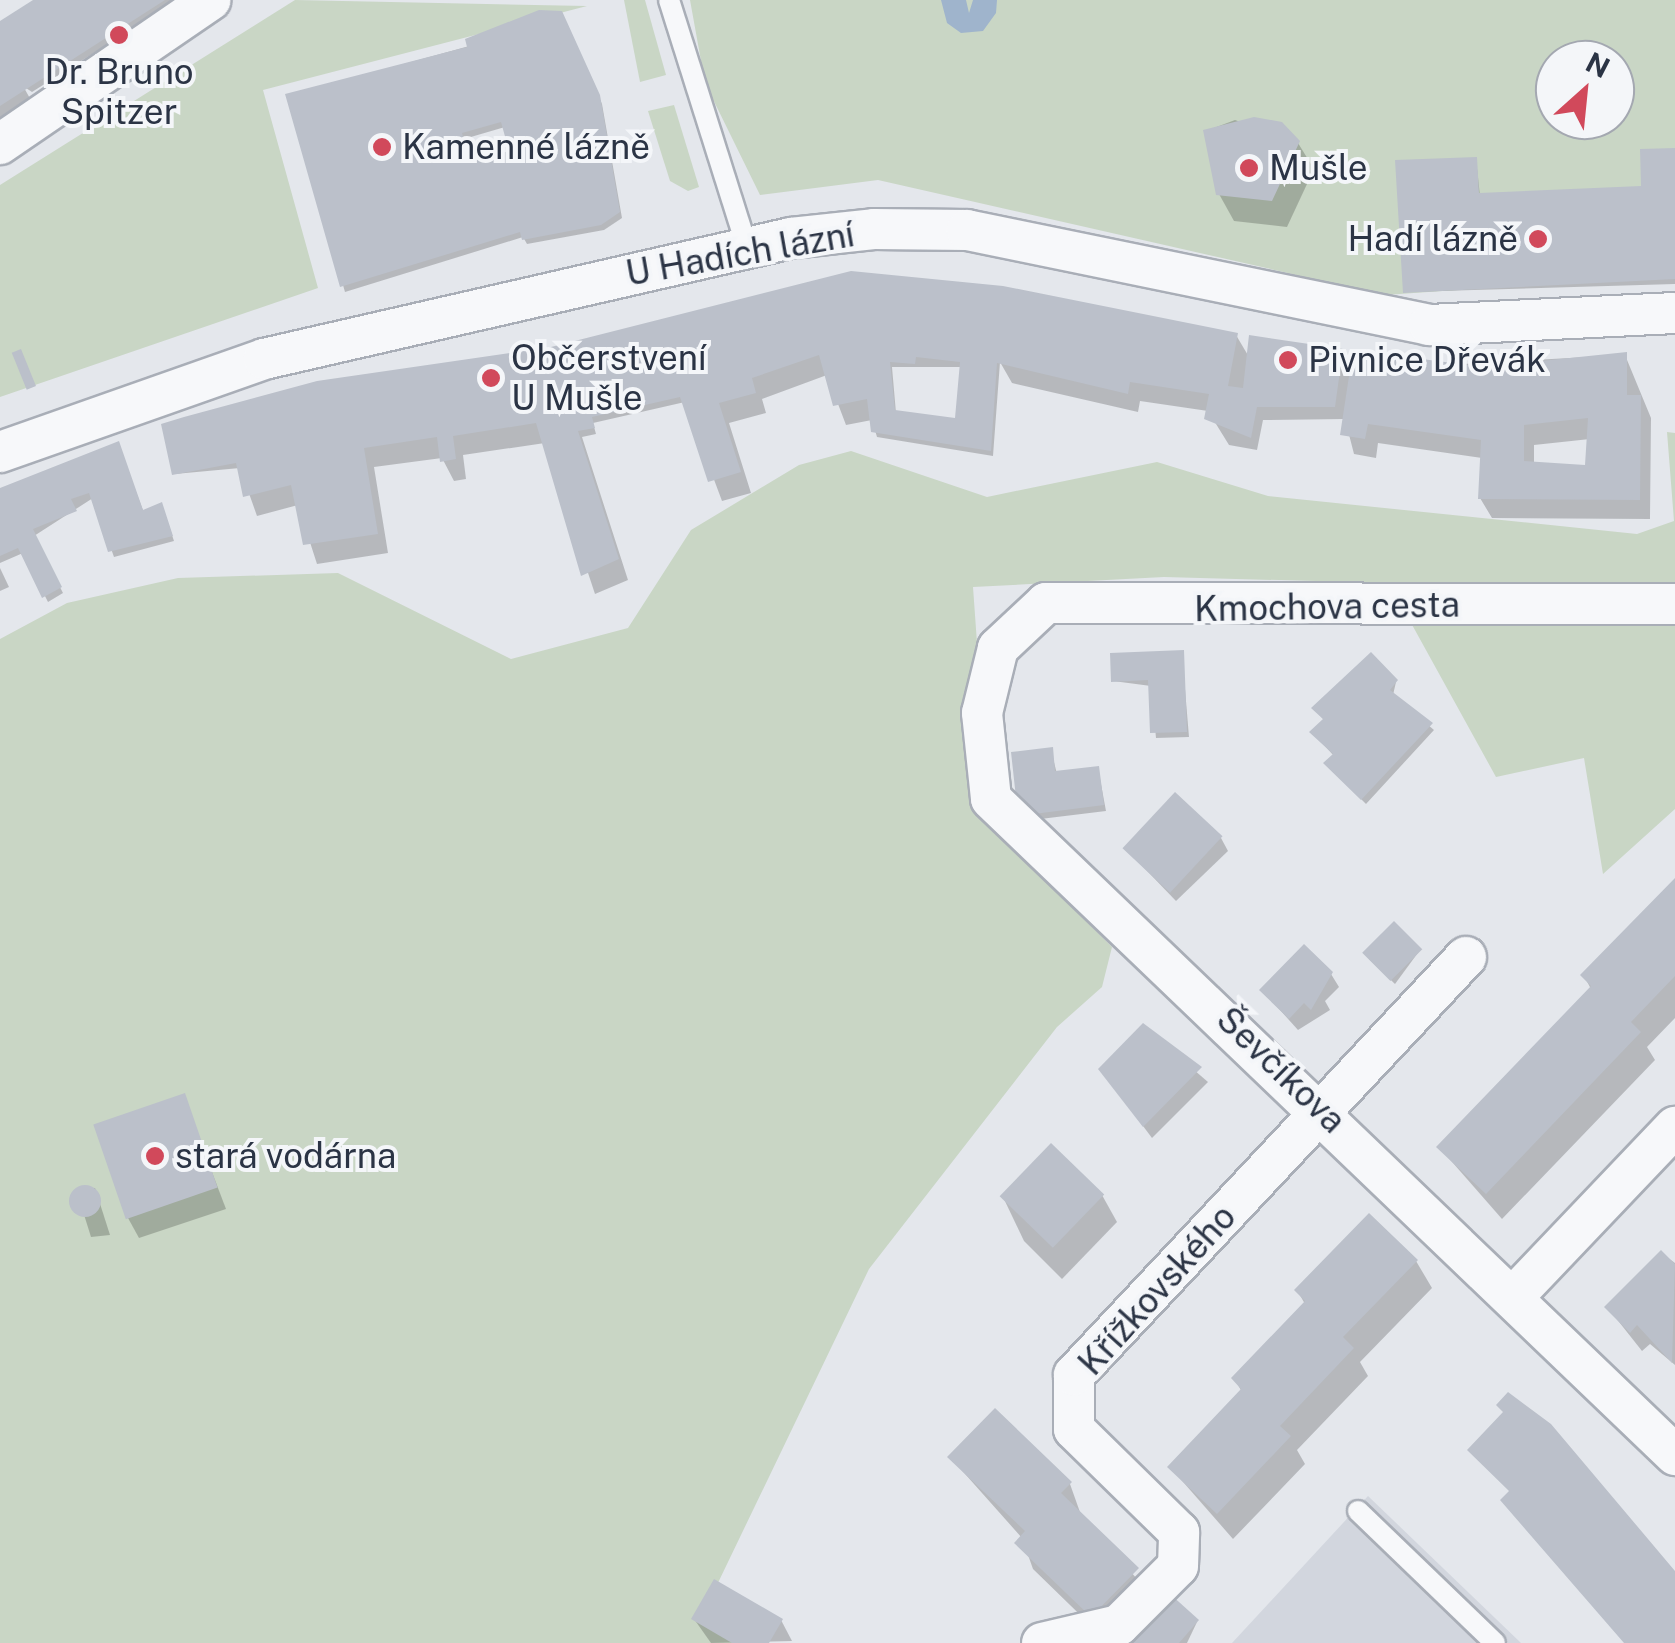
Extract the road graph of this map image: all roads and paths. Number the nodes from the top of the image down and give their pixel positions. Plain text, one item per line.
1 (210, 0) edge
2 (669, 0) edge
3 (0, 144) edge
4 (747, 247) junction
5 (1675, 313) edge
6 (0, 452) edge
7 (1675, 604) edge
8 (998, 648) joint
9 (1466, 957) dead end
10 (1324, 1109) junction
11 (1675, 1127) edge
12 (1513, 1297) junction
13 (1675, 1455) edge
14 (1358, 1511) dead end
15 (1042, 1643) edge
16 (1495, 1643) edge

1 - 3 street
2 - 4 lane
4 - 5 street, U Hadích lázní
4 - 6 street, U Hadích lázní
7 - 8 street, Kmochova cesta
8 - 10 street, Ševčíkova
9 - 10 street, Křížkovského
10 - 12 street, Ševčíkova
10 - 15 street, Křížkovského
11 - 12 street
12 - 13 street, Ševčíkova
14 - 16 lane

